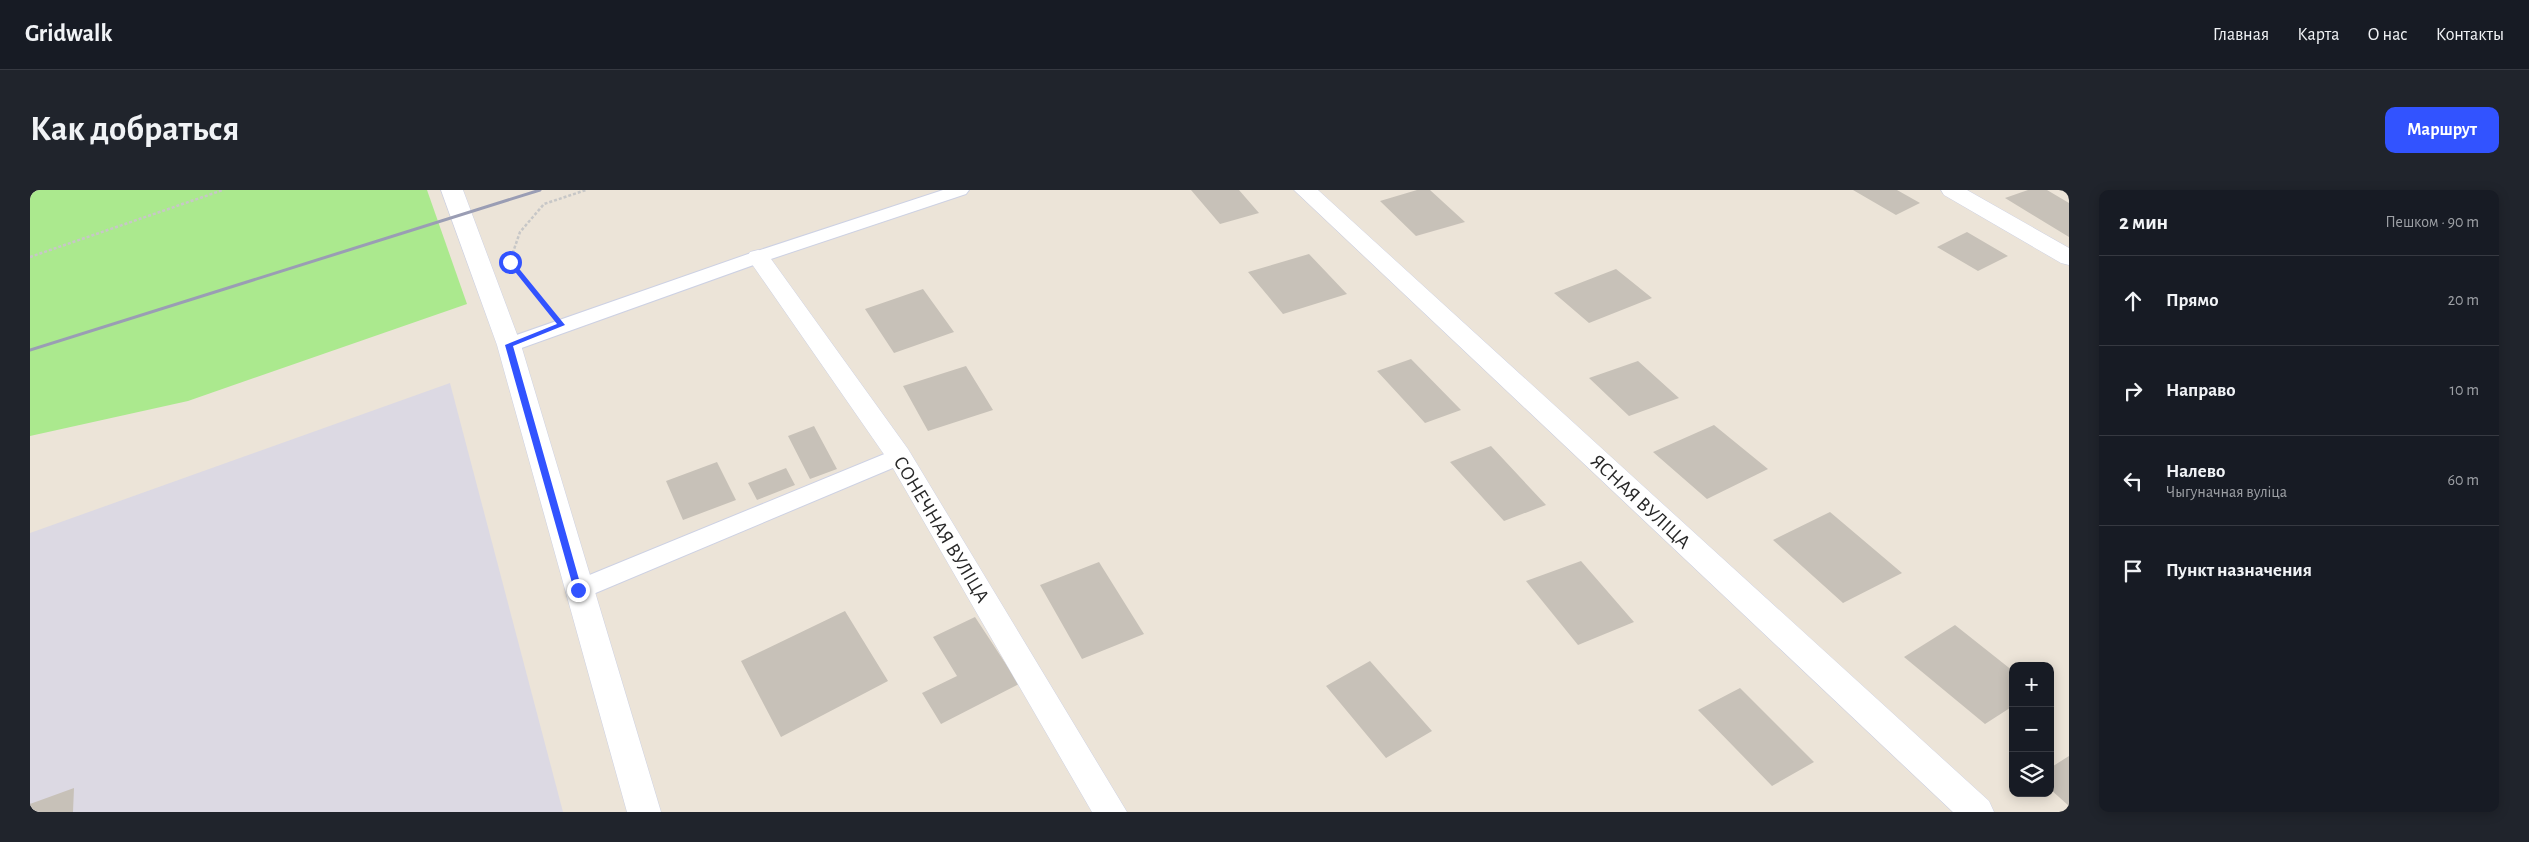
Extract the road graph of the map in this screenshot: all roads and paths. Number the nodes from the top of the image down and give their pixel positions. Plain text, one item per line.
1 (223, 190) edge
2 (452, 190) edge
3 (586, 190) edge
4 (960, 190) edge
5 (1305, 190) edge
6 (1952, 190) edge
7 (30, 257) edge
8 (758, 257) junction
9 (2069, 258) edge
10 (510, 262) dead end
11 (516, 269) dead end
12 (561, 325) junction
13 (509, 345) junction
14 (900, 456) junction
15 (578, 590) junction
16 (644, 812) edge
17 (1110, 812) edge
18 (1978, 812) edge

1 - 7 path
2 - 13 street
3 - 10 path
4 - 8 lane
5 - 18 street, ЯСНАЯ ВУЛІЦА
6 - 9 street
8 - 12 lane
8 - 14 street, СОНЕЧНАЯ ВУЛІЦА
11 - 12 path
12 - 13 lane
13 - 15 street
14 - 15 lane
14 - 17 street, СОНЕЧНАЯ ВУЛІЦА
15 - 16 street

